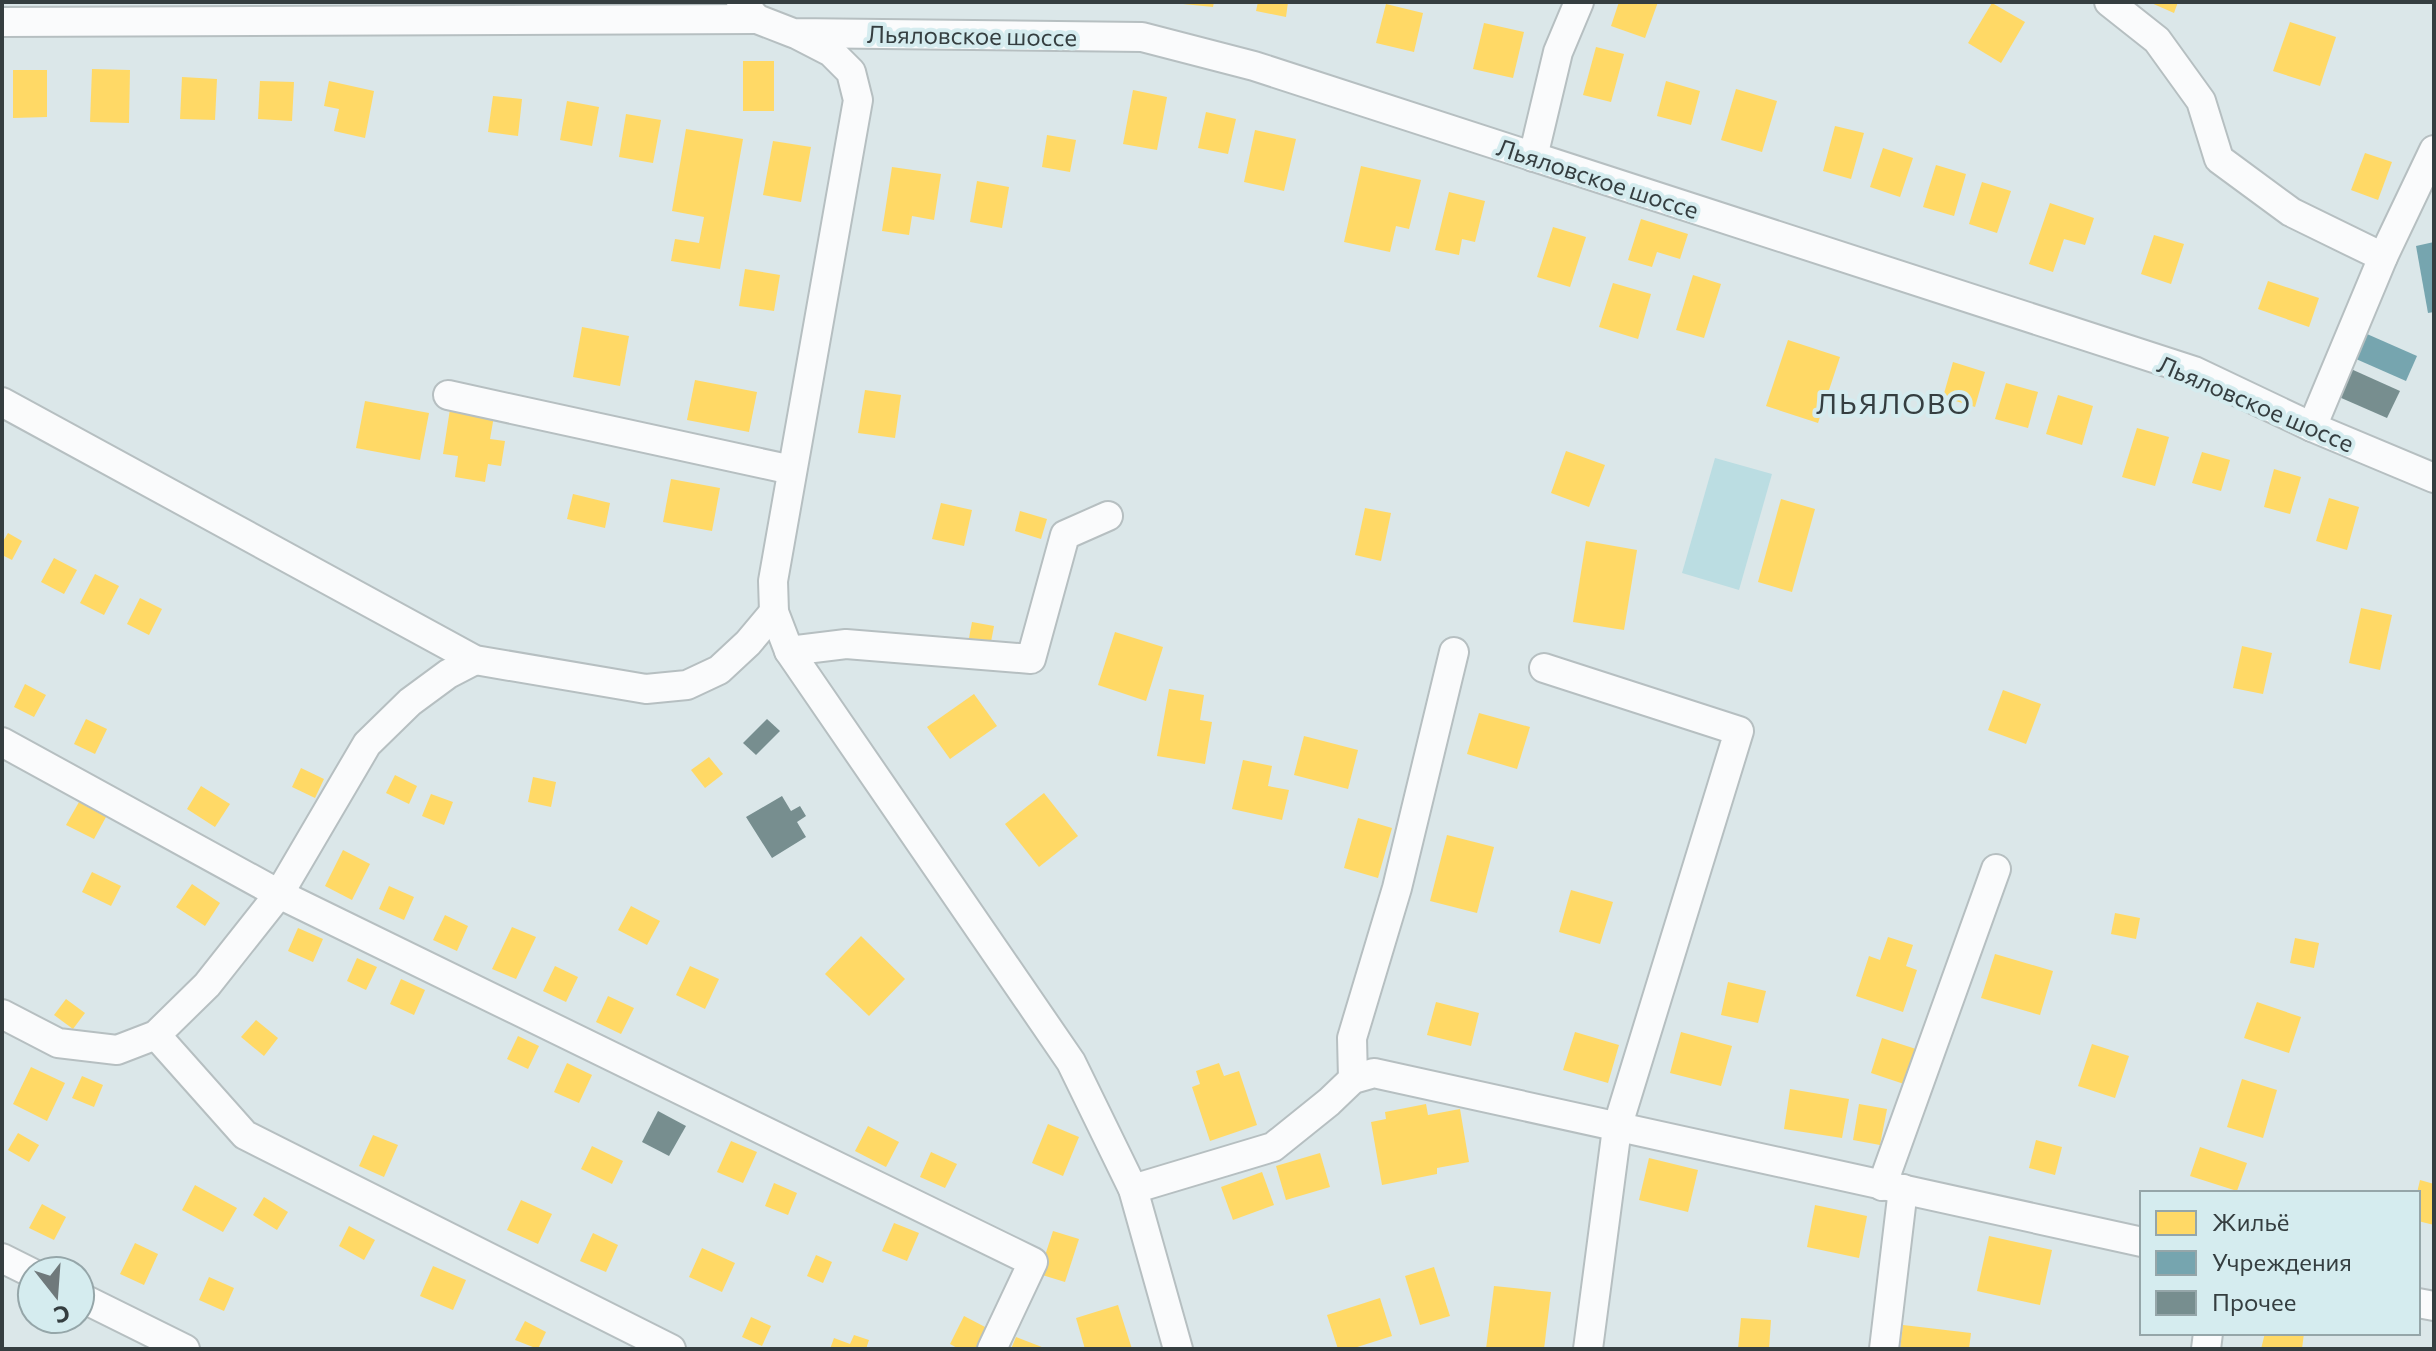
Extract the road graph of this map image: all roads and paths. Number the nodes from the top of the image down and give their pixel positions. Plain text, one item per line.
1 (1579, 2) edge
2 (2109, 2) edge
3 (749, 11) edge
4 (331, 12) edge
5 (2, 22) edge
6 (793, 33) junction
7 (2434, 150) edge
8 (1533, 157) junction
9 (2383, 257) junction
10 (448, 395) dead end
11 (2, 402) edge
12 (2312, 427) junction
13 (792, 470) junction
14 (2434, 478) edge
15 (1108, 516) dead end
16 (774, 612) junction
17 (789, 651) junction
18 (1454, 652) dead end
19 (475, 660) junction
20 (1544, 668) dead end
21 (2, 742) edge
22 (1996, 869) dead end
23 (279, 894) junction
24 (2, 1014) edge
25 (156, 1035) junction
26 (1353, 1079) junction
27 (1617, 1128) junction
28 (1892, 1188) junction
29 (1133, 1189) junction
30 (2140, 1242) edge
31 (96, 1305) edge
32 (185, 1349) edge
33 (671, 1349) edge
34 (992, 1349) edge
35 (1178, 1349) edge
36 (1588, 1349) edge
37 (1884, 1349) edge

1 - 8 street
2 - 9 street
3 - 4 street
3 - 6 street, Льяловское шоссе
4 - 5 street
6 - 8 street, Льяловское шоссе
6 - 13 street
7 - 9 street
8 - 12 street, Льяловское шоссе
9 - 12 street
10 - 13 street
11 - 19 street
12 - 14 street, Льяловское шоссе
13 - 16 street
15 - 17 street
16 - 17 street
16 - 19 street
17 - 29 street
18 - 26 street
19 - 23 street
20 - 27 street
21 - 23 street
22 - 28 street
23 - 25 street
23 - 34 street
24 - 25 street
25 - 33 street
26 - 27 street
26 - 29 street
27 - 28 street
27 - 36 street
28 - 30 street
28 - 37 street
29 - 35 street
31 - 32 street

